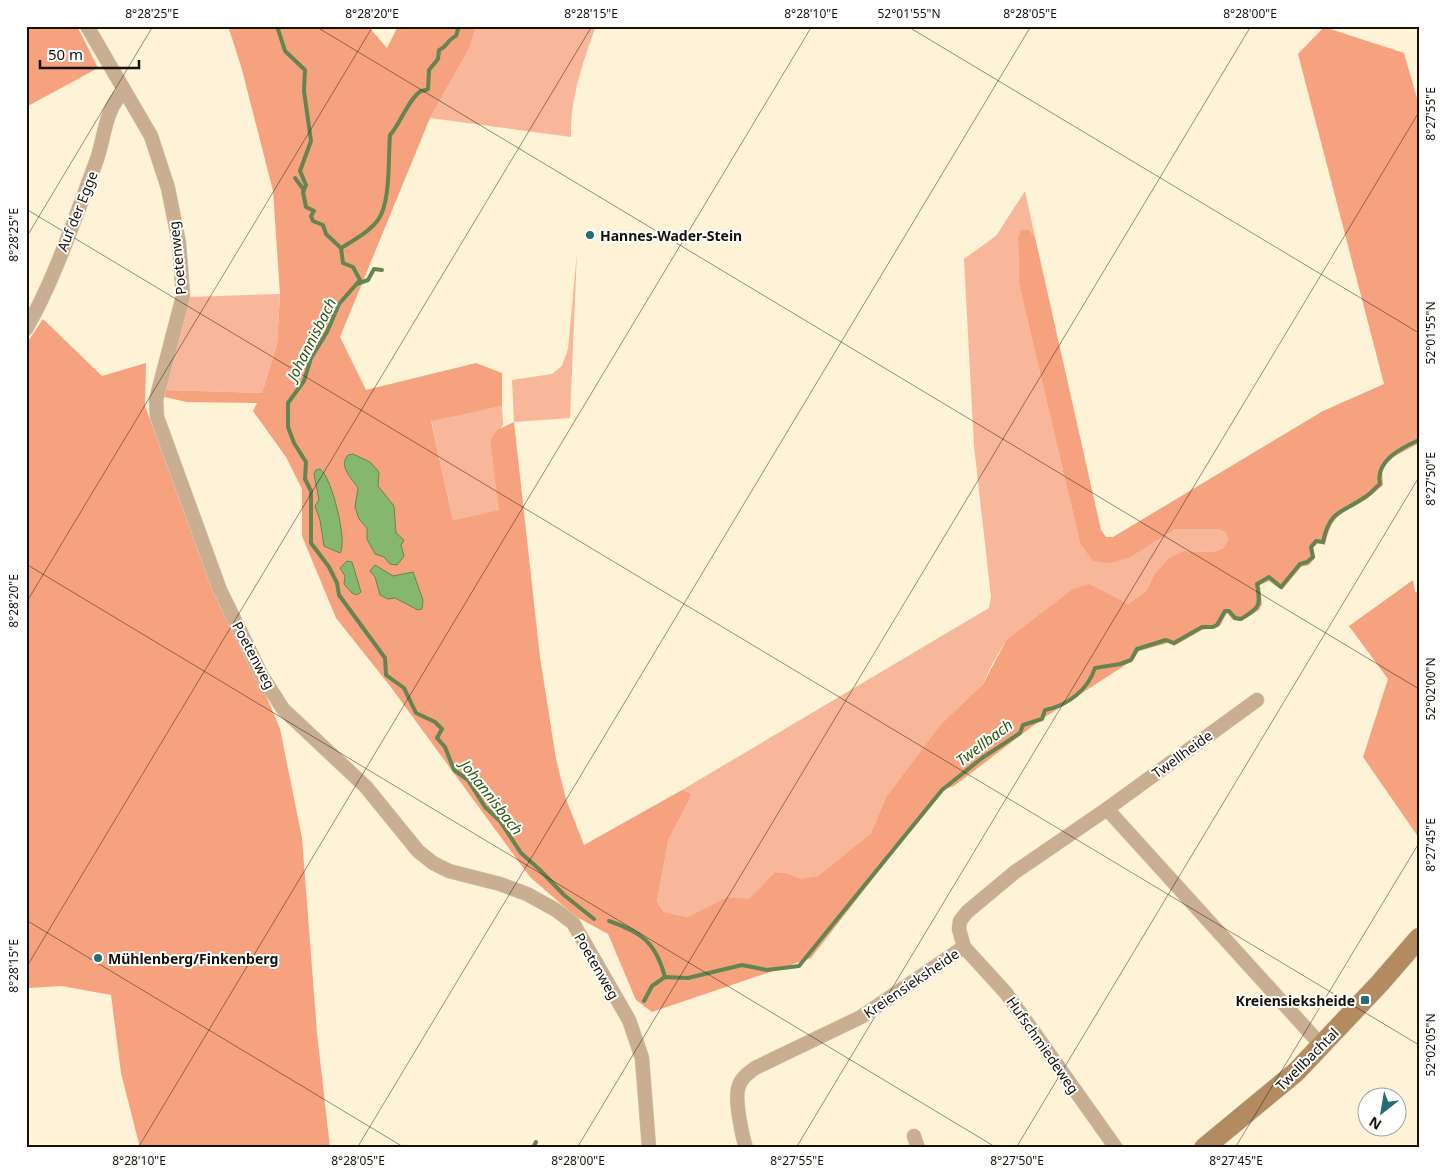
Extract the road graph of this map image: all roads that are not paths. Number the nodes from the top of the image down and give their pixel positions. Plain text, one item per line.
1 (86, 26) edge
2 (123, 92) junction
3 (27, 326) edge
4 (1257, 700) dead end
5 (1106, 809) junction
6 (1419, 938) edge
7 (964, 948) junction
8 (1322, 1046) junction
9 (649, 1148) edge
10 (746, 1148) edge
11 (1116, 1148) edge
12 (1204, 1148) edge

1 - 2 street, Poetenweg
2 - 3 street, Auf der Egge
2 - 9 street, Poetenweg
4 - 5 street, Twellheide
5 - 7 street, Kreiensieksheide
5 - 8 street
6 - 8 street, Twellbachtal
7 - 10 street, Kreiensieksheide
7 - 11 street, Hufschmiedeweg
8 - 12 street, Twellbachtal

